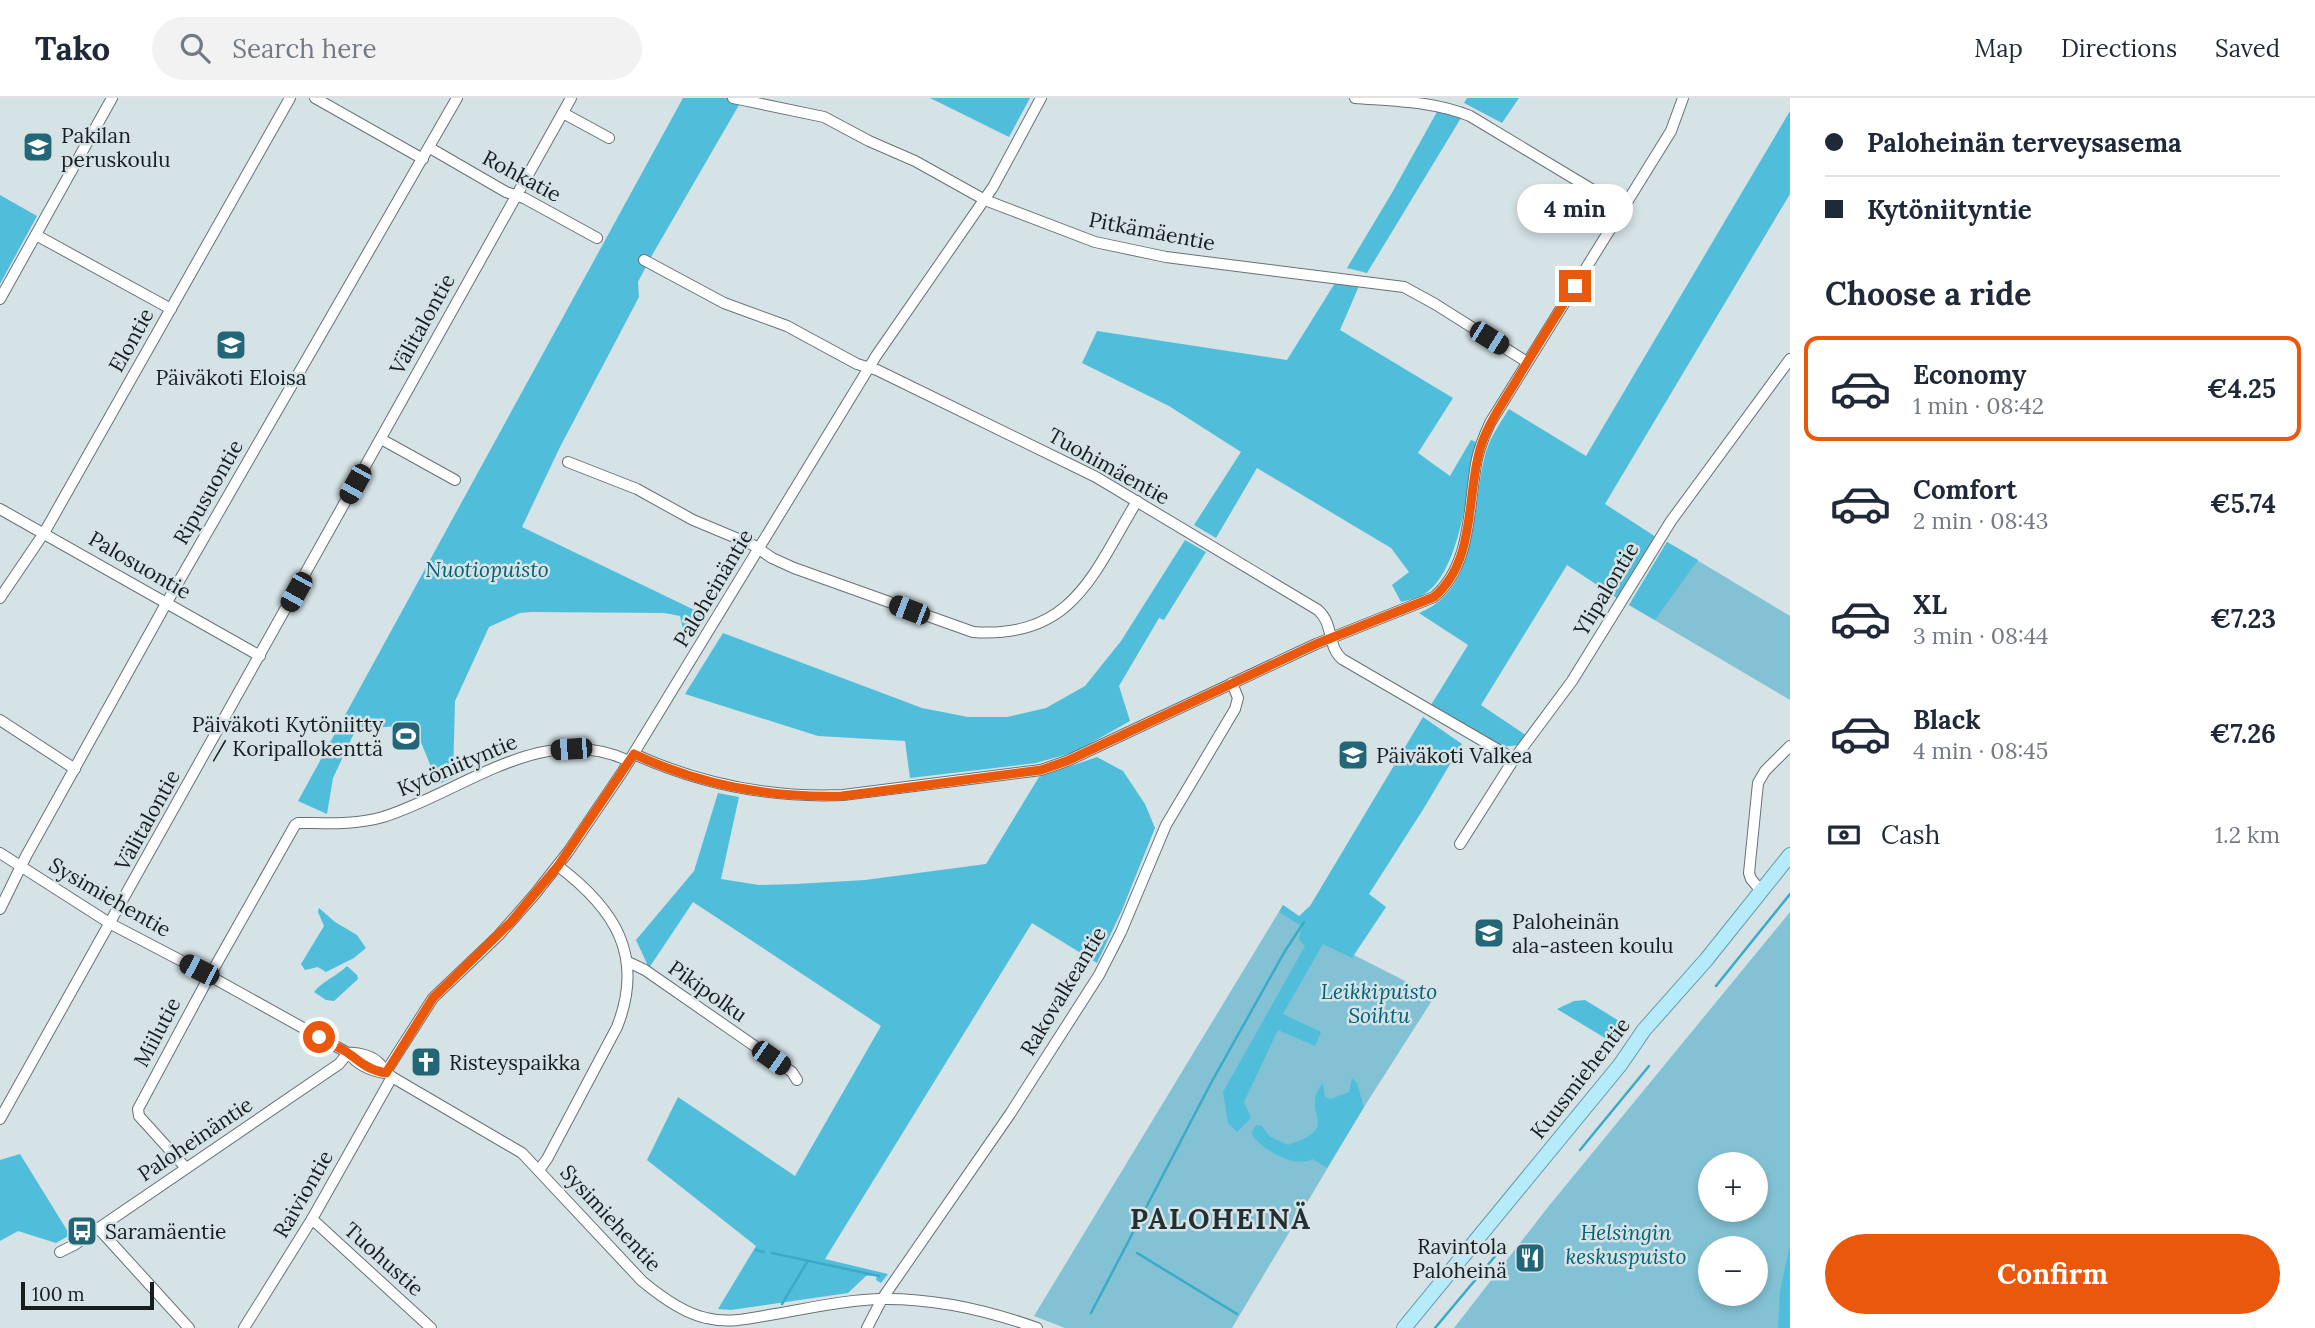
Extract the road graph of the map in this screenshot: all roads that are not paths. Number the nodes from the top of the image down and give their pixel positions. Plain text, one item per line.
1 (112, 98) edge
2 (290, 98) edge
3 (315, 98) edge
4 (457, 98) edge
5 (571, 98) edge
6 (733, 98) edge
7 (1041, 98) edge
8 (1355, 98) edge
9 (1683, 98) edge
10 (563, 113) junction
11 (609, 138) dead end
12 (430, 148) junction
13 (423, 159) junction
14 (516, 195) junction
15 (985, 200) junction
16 (1623, 208) junction
17 (36, 235) junction
18 (597, 238) dead end
19 (644, 260) dead end
20 (0, 299) edge
21 (171, 309) junction
22 (1790, 359) edge
23 (1527, 362) junction
24 (869, 368) junction
25 (381, 439) junction
26 (568, 462) dead end
27 (455, 480) dead end
28 (1137, 501) junction
29 (0, 509) edge
30 (44, 533) junction
31 (759, 550) junction
32 (0, 598) edge
33 (167, 603) junction
34 (1332, 638) junction
35 (260, 656) junction
36 (1233, 683) junction
37 (0, 719) edge
38 (1790, 746) edge
39 (632, 758) junction
40 (1514, 759) junction
41 (75, 769) junction
42 (298, 823) joint
43 (1460, 844) dead end
44 (0, 853) edge
45 (1790, 855) edge
46 (558, 866) junction
47 (21, 867) junction
48 (1762, 891) junction
49 (0, 909) edge
50 (111, 924) junction
51 (628, 962) junction
52 (209, 975) junction
53 (348, 1053) junction
54 (389, 1075) junction
55 (797, 1080) dead end
56 (0, 1119) edge
57 (186, 1168) junction
58 (539, 1170) junction
59 (312, 1219) junction
60 (98, 1228) junction
61 (60, 1252) dead end
62 (882, 1299) junction
63 (189, 1328) edge
64 (244, 1328) edge
65 (430, 1328) edge
66 (867, 1328) edge
67 (1037, 1328) edge
68 (1404, 1328) edge

1 - 17 street
2 - 21 street, Elontie
3 - 13 street
4 - 12 street, Ripusuontie
5 - 10 street, Välitalontie
6 - 15 street, Pitkämäentie
7 - 15 street, Paloheinäntie
8 - 16 street
9 - 16 street, Kytöniityntie
10 - 11 street
10 - 14 street, Välitalontie
12 - 13 street, Ripusuontie
12 - 14 street, Rohkatie
13 - 33 street, Ripusuontie
14 - 18 street, Rohkatie
14 - 25 street, Välitalontie
15 - 23 street, Pitkämäentie
15 - 24 street, Paloheinäntie
16 - 23 street, Kytöniityntie
17 - 20 street
17 - 21 street
19 - 24 street, Tuohimäentie
21 - 30 street, Elontie
22 - 40 street, Ylipalontie
23 - 34 street, Kytöniityntie
24 - 28 street, Tuohimäentie
24 - 31 street, Paloheinäntie
25 - 27 street
25 - 35 street, Välitalontie
26 - 31 street
28 - 31 street
28 - 34 street, Tuohimäentie
29 - 30 street, Palosuontie
30 - 32 street, Elontie
30 - 33 street, Palosuontie
31 - 39 street, Paloheinäntie
33 - 35 street, Palosuontie
33 - 41 street, Ripusuontie
34 - 36 street, Kytöniityntie
34 - 40 street, Tuohimäentie
35 - 50 street, Välitalontie
36 - 39 street, Kytöniityntie
36 - 62 street, Rakovalkeantie
37 - 41 street
38 - 48 street
39 - 42 street, Kytöniityntie
39 - 46 street, Paloheinäntie
40 - 43 street, Ylipalontie
41 - 47 street, Ripusuontie
42 - 52 street, Miilutie
44 - 47 street, Sysimiehentie
45 - 48 main road, Kuusmiehentie
46 - 51 street
46 - 54 street, Paloheinäntie
47 - 49 street, Ripusuontie
47 - 50 street, Sysimiehentie
48 - 68 main road, Kuusmiehentie
50 - 52 street, Sysimiehentie
50 - 56 street, Välitalontie
51 - 55 street, Pikipolku
51 - 58 street
52 - 53 street, Sysimiehentie
52 - 57 street, Miilutie
53 - 54 street, Sysimiehentie
53 - 57 street, Paloheinäntie
54 - 58 street, Sysimiehentie
54 - 59 street, Raiviontie
57 - 60 street, Paloheinäntie
58 - 62 street, Sysimiehentie
59 - 64 street, Raiviontie
59 - 65 street, Tuohustie
60 - 61 street, Paloheinäntie
60 - 63 street
62 - 66 street, Rakovalkeantie
62 - 67 street, Sysimiehentie

